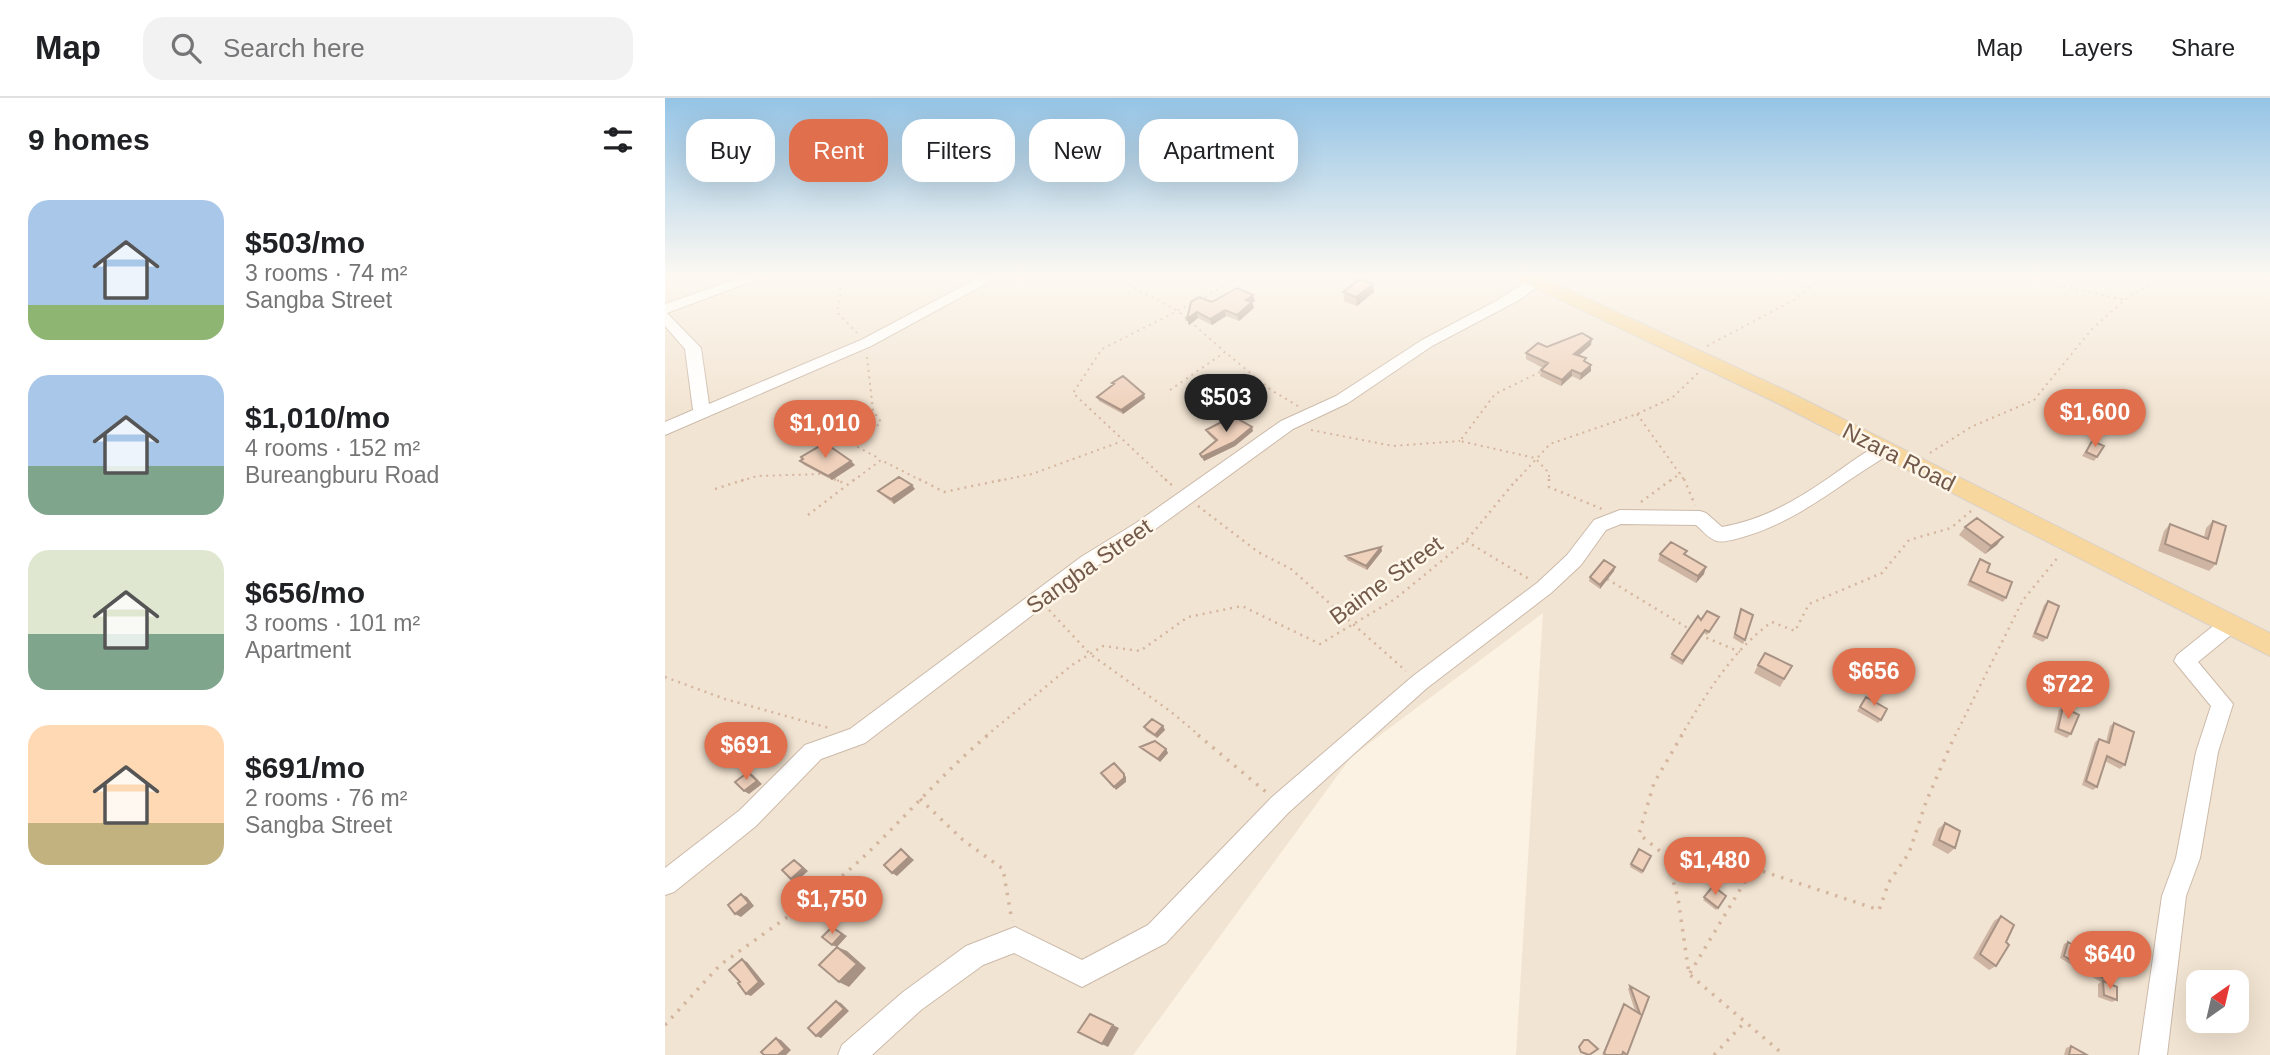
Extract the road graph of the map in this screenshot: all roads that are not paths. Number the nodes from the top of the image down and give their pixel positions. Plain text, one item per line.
1 (668, 321) edge
2 (908, 321) edge
3 (1472, 321) edge
4 (1624, 321) edge
5 (702, 413) junction
6 (665, 429) edge
7 (1886, 449) junction
8 (2230, 624) junction
9 (2270, 645) edge
10 (665, 883) edge
11 (852, 1055) edge
12 (2153, 1055) edge

1 - 5 street
2 - 5 street
3 - 10 street, Sangba Street
4 - 7 main road, Nzara Road
5 - 6 street
7 - 8 main road, Nzara Road
7 - 11 street
8 - 9 main road, Nzara Road
8 - 12 street

